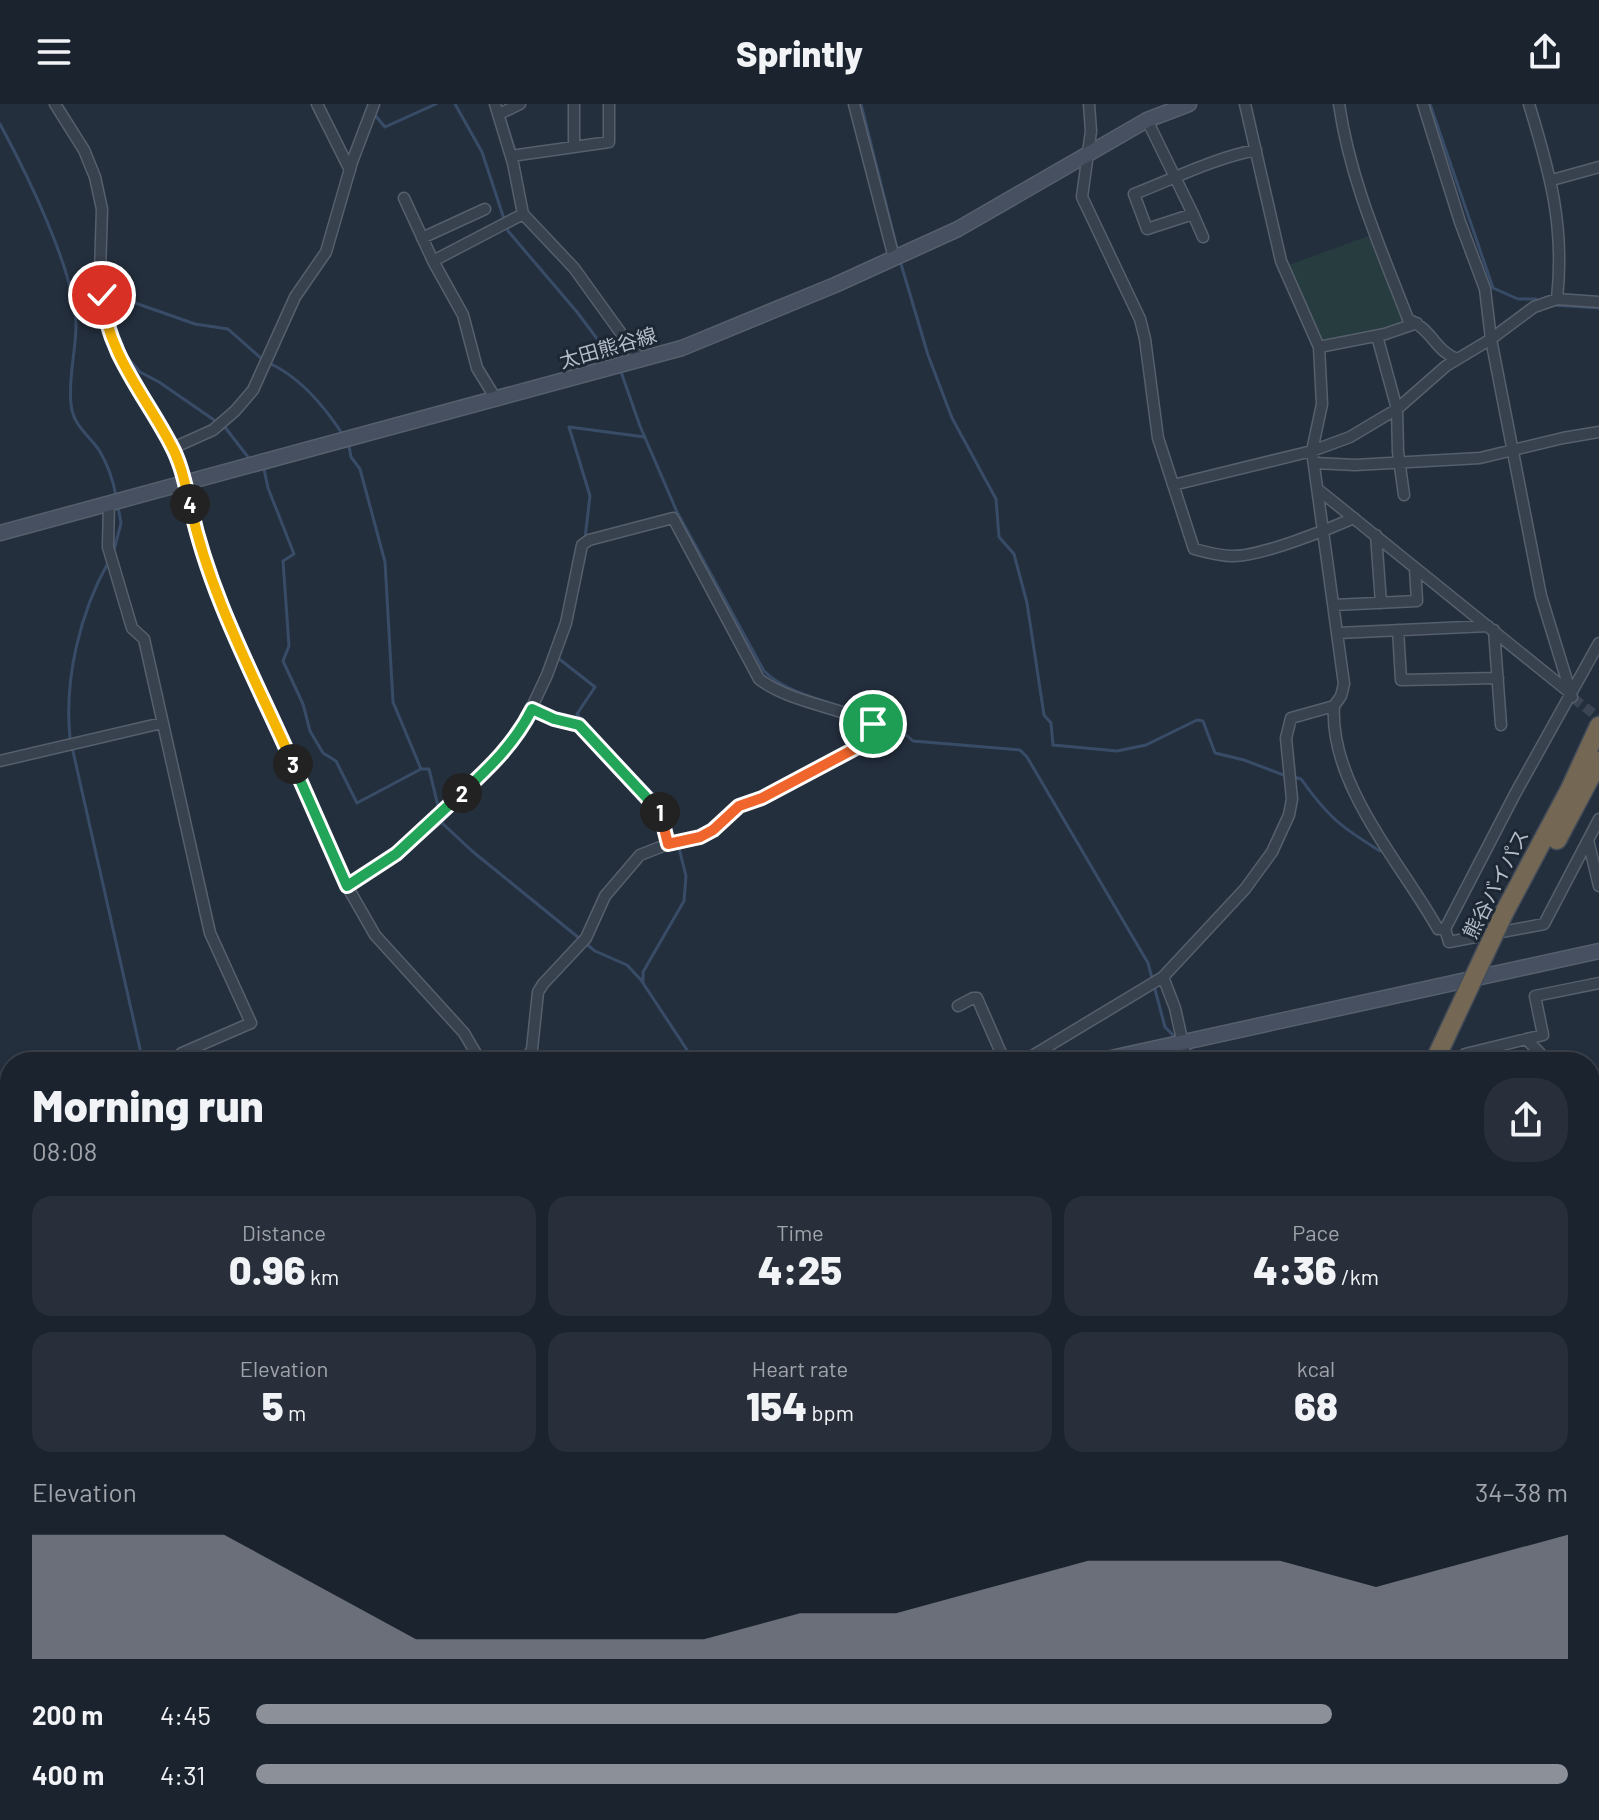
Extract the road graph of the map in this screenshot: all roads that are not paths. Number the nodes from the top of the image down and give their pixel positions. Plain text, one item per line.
1 (55, 104) edge
2 (317, 104) edge
3 (374, 104) edge
4 (520, 104) edge
5 (574, 104) edge
6 (609, 104) edge
7 (854, 104) edge
8 (1089, 104) edge
9 (1189, 104) edge
10 (1245, 104) edge
11 (1339, 104) edge
12 (1423, 104) edge
13 (1529, 104) edge
14 (497, 109) edge
15 (1147, 120) junction
16 (574, 147) junction
17 (1256, 150) junction
18 (1089, 153) junction
19 (511, 156) junction
20 (1599, 167) edge
21 (350, 170) junction
22 (1175, 178) junction
23 (1552, 180) junction
24 (404, 198) dead end
25 (485, 209) dead end
26 (523, 214) junction
27 (1193, 214) junction
28 (1203, 237) dead end
29 (422, 238) junction
30 (894, 258) junction
31 (433, 261) junction
32 (1557, 299) junction
33 (1599, 302) edge
34 (1417, 323) junction
35 (1377, 336) junction
36 (1491, 339) junction
37 (1319, 347) junction
38 (1457, 359) junction
39 (641, 361) junction
40 (496, 399) junction
41 (1397, 409) junction
42 (1599, 432) edge
43 (173, 448) junction
44 (1312, 451) junction
45 (1514, 452) junction
46 (1399, 461) junction
47 (1315, 463) junction
48 (185, 482) junction
49 (1173, 485) junction
50 (1320, 491) junction
51 (1404, 495) dead end
52 (114, 501) junction
53 (1354, 518) junction
54 (1325, 531) junction
55 (0, 533) edge
56 (1376, 535) junction
57 (1415, 568) junction
58 (1381, 603) junction
59 (1334, 605) junction
60 (1491, 628) junction
61 (1398, 630) junction
62 (1338, 633) junction
63 (1599, 643) edge
64 (1498, 678) junction
65 (1571, 696) junction
66 (1334, 706) junction
67 (532, 709) junction
68 (1599, 709) edge
69 (162, 723) junction
70 (1501, 725) dead end
71 (1599, 726) edge
72 (0, 761) edge
73 (1599, 761) edge
74 (1570, 789) junction
75 (1599, 819) edge
76 (1588, 840) junction
77 (669, 844) junction
78 (347, 886) junction
79 (1599, 886) edge
80 (1511, 913) junction
81 (1445, 929) junction
82 (1599, 951) edge
83 (1161, 978) junction
84 (1599, 983) edge
85 (958, 1006) dead end
86 (1526, 1039) junction
87 (1185, 1049) edge
88 (184, 1052) edge
89 (475, 1052) edge
90 (530, 1052) edge
91 (1001, 1052) edge
92 (1039, 1052) edge
93 (1164, 1052) edge
94 (1439, 1052) edge
95 (1458, 1052) edge
96 (1478, 1052) edge
97 (1539, 1052) edge

1 - 43 street
2 - 21 street
3 - 21 street
4 - 14 street
5 - 16 street
6 - 16 street
7 - 30 street
8 - 18 street
9 - 15 main road, 太田熊谷線
10 - 17 street
11 - 34 street
12 - 36 street
13 - 23 street
14 - 19 street
15 - 18 main road, 太田熊谷線
15 - 22 street
16 - 19 street
17 - 22 street
17 - 37 street
18 - 30 main road, 太田熊谷線
18 - 49 street
19 - 26 street
20 - 23 street
21 - 43 street
22 - 27 street
22 - 27 street
23 - 32 street
24 - 29 street
25 - 29 street
26 - 31 street
26 - 39 street
27 - 28 street
29 - 31 street
30 - 39 main road, 太田熊谷線
31 - 40 street
32 - 33 street
32 - 36 street
34 - 35 street
34 - 38 street
35 - 37 street
35 - 41 street
36 - 38 street
36 - 45 street
37 - 44 street
38 - 41 street
39 - 40 main road, 太田熊谷線
40 - 48 main road, 太田熊谷線
41 - 44 street
41 - 46 street
42 - 45 street
43 - 48 street
44 - 47 street
44 - 49 street
45 - 46 street
45 - 65 street
46 - 47 street
46 - 51 street
47 - 50 street
48 - 52 main road, 太田熊谷線
48 - 78 street
49 - 54 street
50 - 53 street
50 - 54 street
52 - 55 main road, 太田熊谷線
52 - 69 street
53 - 54 street
53 - 56 street
54 - 59 street
56 - 57 street
56 - 58 street
57 - 58 street
57 - 60 street
58 - 59 street
59 - 62 street
60 - 61 street
60 - 64 street
60 - 65 street
61 - 62 street
61 - 64 street
62 - 66 street
63 - 65 street
64 - 70 street
65 - 81 street
66 - 81 street
66 - 83 street
67 - 77 street
67 - 77 street
67 - 78 street
68 - 74 highway
69 - 72 street
69 - 88 street
71 - 74 highway, 熊谷バイパス
73 - 80 highway, 熊谷バイパス
74 - 80 highway, 熊谷バイパス
75 - 76 street
76 - 79 street
76 - 81 street
77 - 90 street
78 - 89 street
80 - 94 highway, 熊谷バイパス, bridge
80 - 95 highway, 熊谷バイパス
82 - 87 main road
83 - 87 street
83 - 92 street
84 - 86 street
85 - 91 street
86 - 96 street
86 - 97 street
87 - 93 main road

